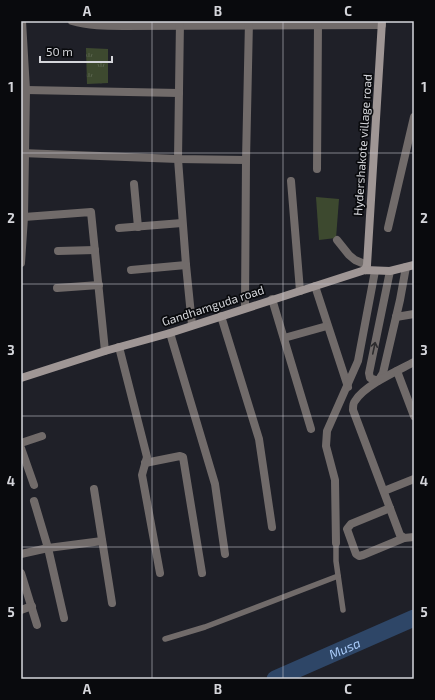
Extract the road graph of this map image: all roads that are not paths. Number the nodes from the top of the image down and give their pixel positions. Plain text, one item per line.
1 (22, 21) edge
2 (72, 21) edge
3 (94, 23) edge
4 (249, 23) edge
5 (318, 23) edge
6 (382, 23) edge
7 (123, 24) edge
8 (180, 24) edge
9 (26, 90) junction
10 (179, 93) junction
11 (414, 117) edge
12 (411, 148) edge
13 (23, 153) edge
14 (178, 159) junction
15 (246, 160) junction
16 (317, 169) dead end
17 (291, 181) dead end
18 (134, 184) dead end
19 (24, 217) junction
20 (182, 223) junction
21 (138, 227) junction
22 (119, 228) dead end
23 (388, 228) dead end
24 (22, 237) edge
25 (337, 240) dead end
26 (95, 250) junction
27 (58, 252) dead end
28 (21, 263) edge
29 (186, 265) junction
30 (410, 266) edge
31 (366, 268) junction
32 (131, 270) dead end
33 (390, 270) junction
34 (376, 271) junction
35 (99, 285) junction
36 (315, 286) junction
37 (57, 288) dead end
38 (300, 291) junction
39 (272, 299) junction
40 (245, 308) junction
41 (414, 314) edge
42 (221, 316) junction
43 (396, 316) junction
44 (192, 325) junction
45 (327, 326) junction
46 (170, 333) junction
47 (284, 338) junction
48 (118, 347) junction
49 (105, 351) junction
50 (414, 362) edge
51 (396, 371) junction
52 (21, 378) edge
53 (378, 381) junction
54 (348, 387) junction
55 (414, 416) edge
56 (311, 429) dead end
57 (42, 436) dead end
58 (21, 443) edge
59 (21, 448) edge
60 (145, 463) junction
61 (414, 479) edge
62 (34, 485) dead end
63 (94, 489) dead end
64 (384, 491) junction
65 (34, 501) dead end
66 (390, 508) junction
67 (272, 527) dead end
68 (414, 537) edge
69 (404, 538) junction
70 (102, 541) junction
71 (336, 543) joint
72 (48, 548) junction
73 (21, 554) edge
74 (225, 554) dead end
75 (21, 573) edge
76 (160, 573) dead end
77 (202, 573) dead end
78 (338, 576) junction
79 (112, 603) dead end
80 (32, 606) junction
81 (21, 610) edge
82 (343, 610) dead end
83 (64, 618) dead end
84 (37, 625) dead end
85 (164, 640) dead end

1 - 9 street
2 - 3 street
3 - 7 street
4 - 5 street
4 - 8 street
4 - 15 street
5 - 6 street
5 - 16 street
6 - 31 street, Hydershakote village road
7 - 8 street
8 - 10 street
9 - 10 street
9 - 13 street
10 - 14 street
11 - 12 street
12 - 23 street
13 - 14 street
13 - 19 street
14 - 15 street
14 - 20 street
15 - 40 street
17 - 38 street
18 - 21 street
19 - 24 street
19 - 26 street
20 - 21 street
20 - 29 street
21 - 22 street
24 - 28 street
25 - 31 street
26 - 27 street
26 - 35 street
29 - 32 street
29 - 44 street
30 - 33 street, Gandhamguda road
30 - 43 street
31 - 34 street, Gandhamguda road
31 - 36 street, Gandhamguda road
33 - 34 street, Gandhamguda road
53 -> 33 street
34 - 54 street
35 - 37 street
35 - 49 street
36 - 38 street, Gandhamguda road
36 - 45 street
38 - 39 street, Gandhamguda road
39 - 40 street, Gandhamguda road
39 - 47 street
40 - 42 street, Gandhamguda road
41 - 43 street
42 - 44 street, Gandhamguda road
42 - 67 street
43 - 53 street
44 - 46 street, Gandhamguda road
45 - 47 street
45 - 54 street
46 - 48 street, Gandhamguda road
46 - 74 street
47 - 56 street
48 - 49 street, Gandhamguda road
48 - 60 street
49 - 52 street, Gandhamguda road
50 - 51 street
51 - 53 street
51 - 55 street
53 - 64 street
54 - 71 street
57 - 58 street
59 - 62 street
60 - 76 street
60 - 77 street
61 - 64 street
63 - 70 street
64 - 66 street
65 - 72 street
66 - 69 street
66 - 69 street
68 - 69 street
70 - 72 street
70 - 79 street
71 - 78 lane
72 - 73 street
72 - 83 street
75 - 80 street
78 - 82 lane
78 - 85 lane
80 - 81 street
80 - 84 street

